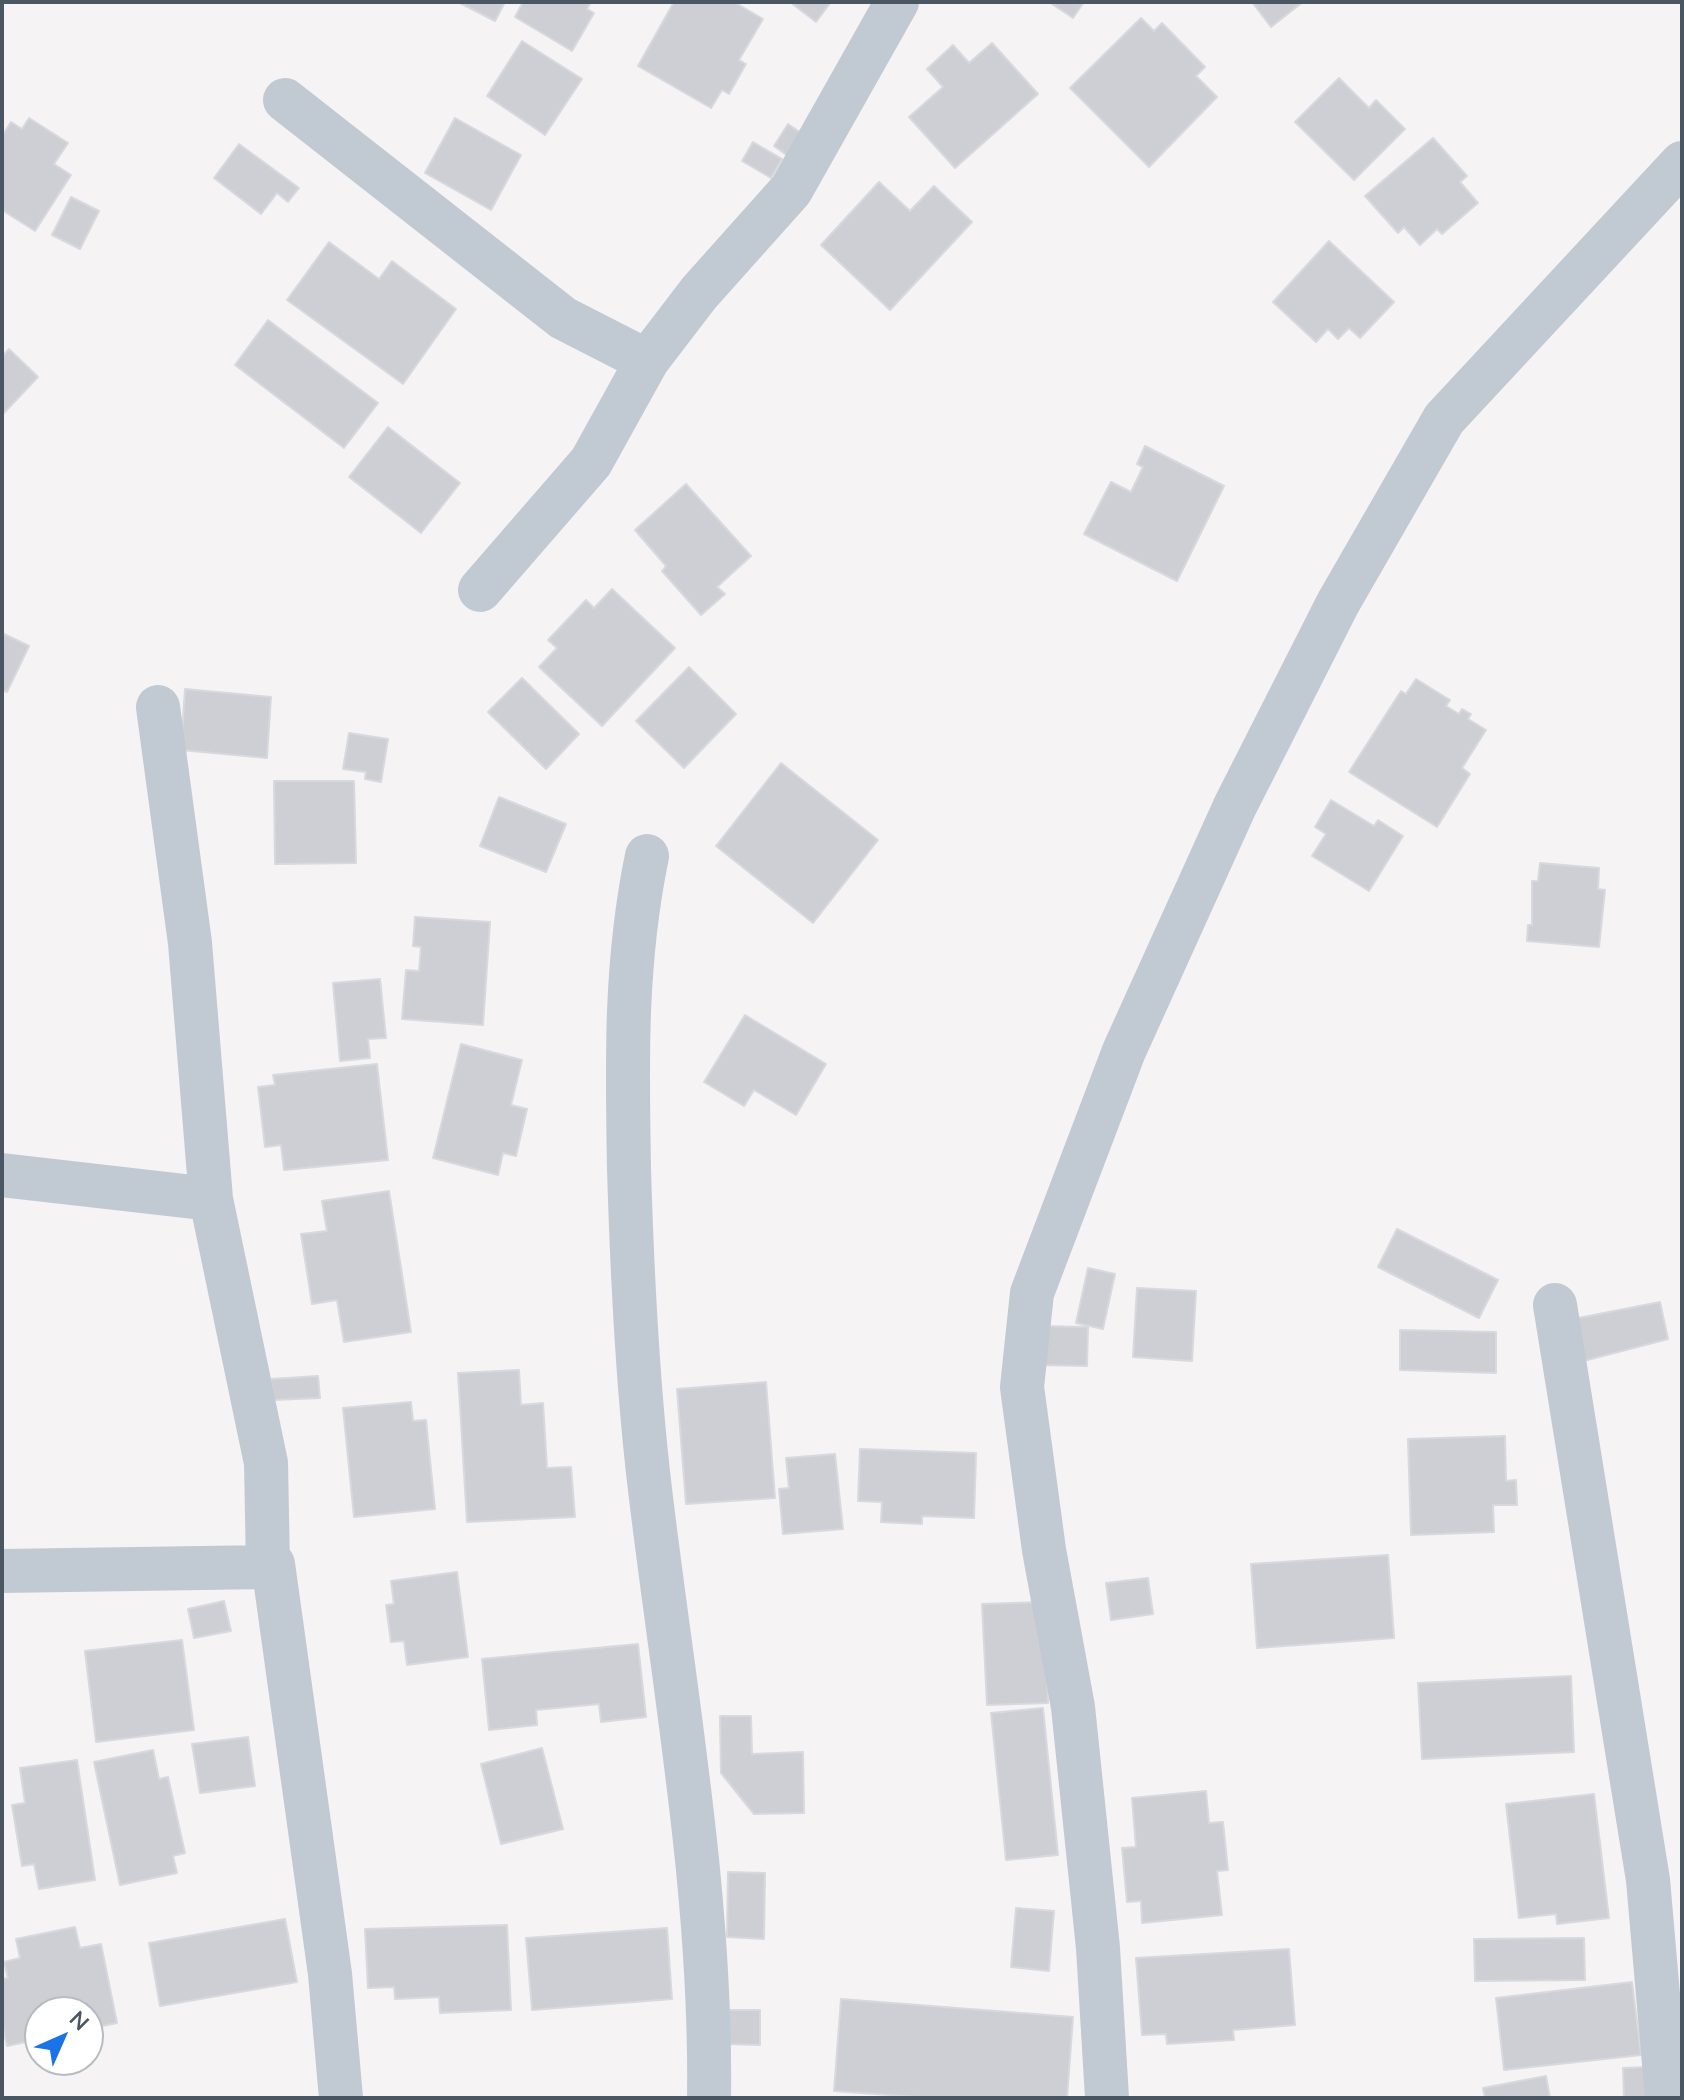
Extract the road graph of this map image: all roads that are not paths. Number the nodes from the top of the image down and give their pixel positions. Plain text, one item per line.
1 (897, 2) edge
2 (285, 100) dead end
3 (1682, 163) edge
4 (647, 361) junction
5 (480, 590) dead end
6 (158, 707) dead end
7 (647, 856) dead end
8 (2, 1175) edge
9 (211, 1199) junction
10 (1555, 1305) dead end
11 (268, 1567) junction
12 (2, 1571) edge
13 (341, 2098) edge
14 (709, 2098) edge
15 (1107, 2098) edge
16 (1667, 2098) edge

1 - 4 street
2 - 4 street
3 - 15 street
4 - 5 street
6 - 9 street
7 - 14 street
8 - 9 street
9 - 11 street
10 - 16 street
11 - 12 street
11 - 13 street

